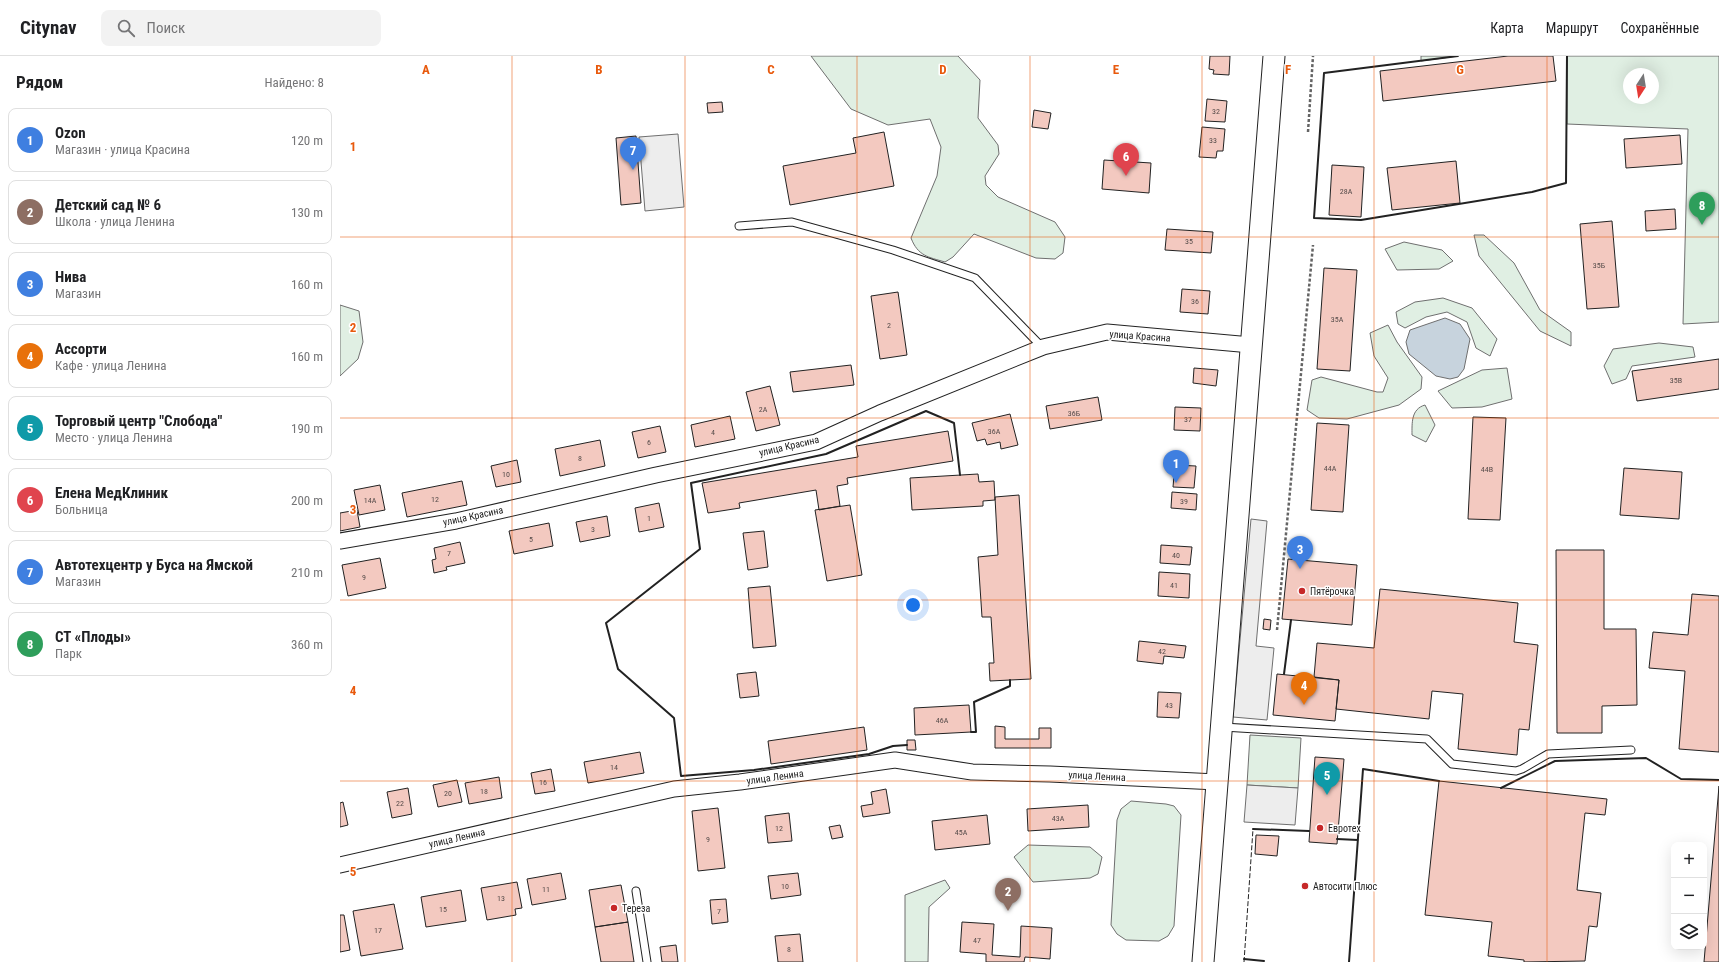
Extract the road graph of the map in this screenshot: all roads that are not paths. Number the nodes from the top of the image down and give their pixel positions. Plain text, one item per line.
1 (1274, 56) edge
2 (739, 226) dead end
3 (1251, 345) junction
4 (1043, 347) junction
5 (340, 541) edge
6 (1222, 727) junction
7 (1631, 750) dead end
8 (1217, 782) junction
9 (340, 865) edge
10 (636, 891) dead end
11 (647, 962) edge
12 (1203, 962) edge

1 - 3 main road
2 - 4 lane
3 - 4 street, улица Красина
3 - 6 main road
4 - 5 street, улица Красина
6 - 7 lane
6 - 8 main road
8 - 9 street, улица Ленина
8 - 12 main road
10 - 11 lane

